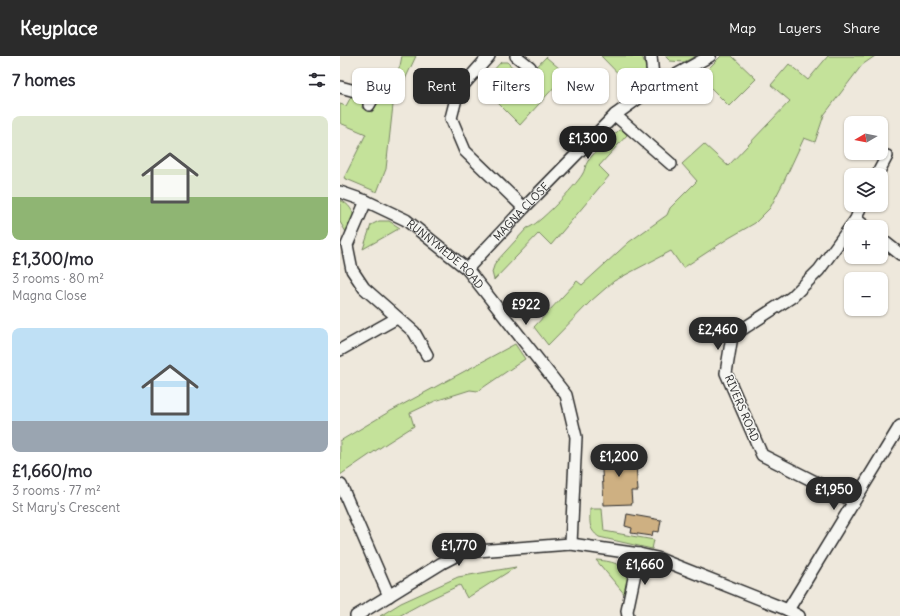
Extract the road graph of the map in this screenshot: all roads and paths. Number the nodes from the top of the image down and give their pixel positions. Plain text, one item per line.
1 (489, 56) edge
2 (516, 56) edge
3 (651, 56) edge
4 (710, 56) edge
5 (530, 67) dead end
6 (652, 68) edge
7 (688, 68) edge
8 (340, 87) edge
9 (352, 92) edge
10 (630, 104) edge
11 (615, 115) junction
12 (671, 164) dead end
13 (340, 192) edge
14 (366, 202) junction
15 (524, 208) junction
16 (858, 212) edge
17 (856, 219) joint
18 (888, 245) edge
19 (344, 247) edge
20 (900, 254) edge
21 (467, 270) junction
22 (397, 318) junction
23 (340, 350) edge
24 (427, 355) dead end
25 (900, 426) edge
26 (341, 485) edge
27 (853, 501) junction
28 (570, 544) junction
29 (640, 554) junction
30 (389, 596) junction
31 (788, 610) junction
32 (356, 616) edge
33 (628, 616) edge
34 (798, 616) edge

1 - 15 street
2 - 5 street
3 - 6 street
4 - 7 street, MAGNA CLOSE
8 - 9 street
10 - 11 street, MAGNA CLOSE
11 - 12 street
11 - 15 street, MAGNA CLOSE
13 - 14 street, RUNNYMEDE ROAD
14 - 19 street
14 - 21 street, RUNNYMEDE ROAD
15 - 21 street, MAGNA CLOSE
16 - 17 street, RIVERS ROAD
17 - 27 street, RIVERS ROAD
18 - 20 street
19 - 22 street
21 - 28 street, RUNNYMEDE ROAD
22 - 23 street
22 - 24 street
25 - 27 street
26 - 30 street
27 - 31 street
28 - 29 street
28 - 30 street
29 - 31 street
29 - 33 street
30 - 32 street
31 - 34 street

